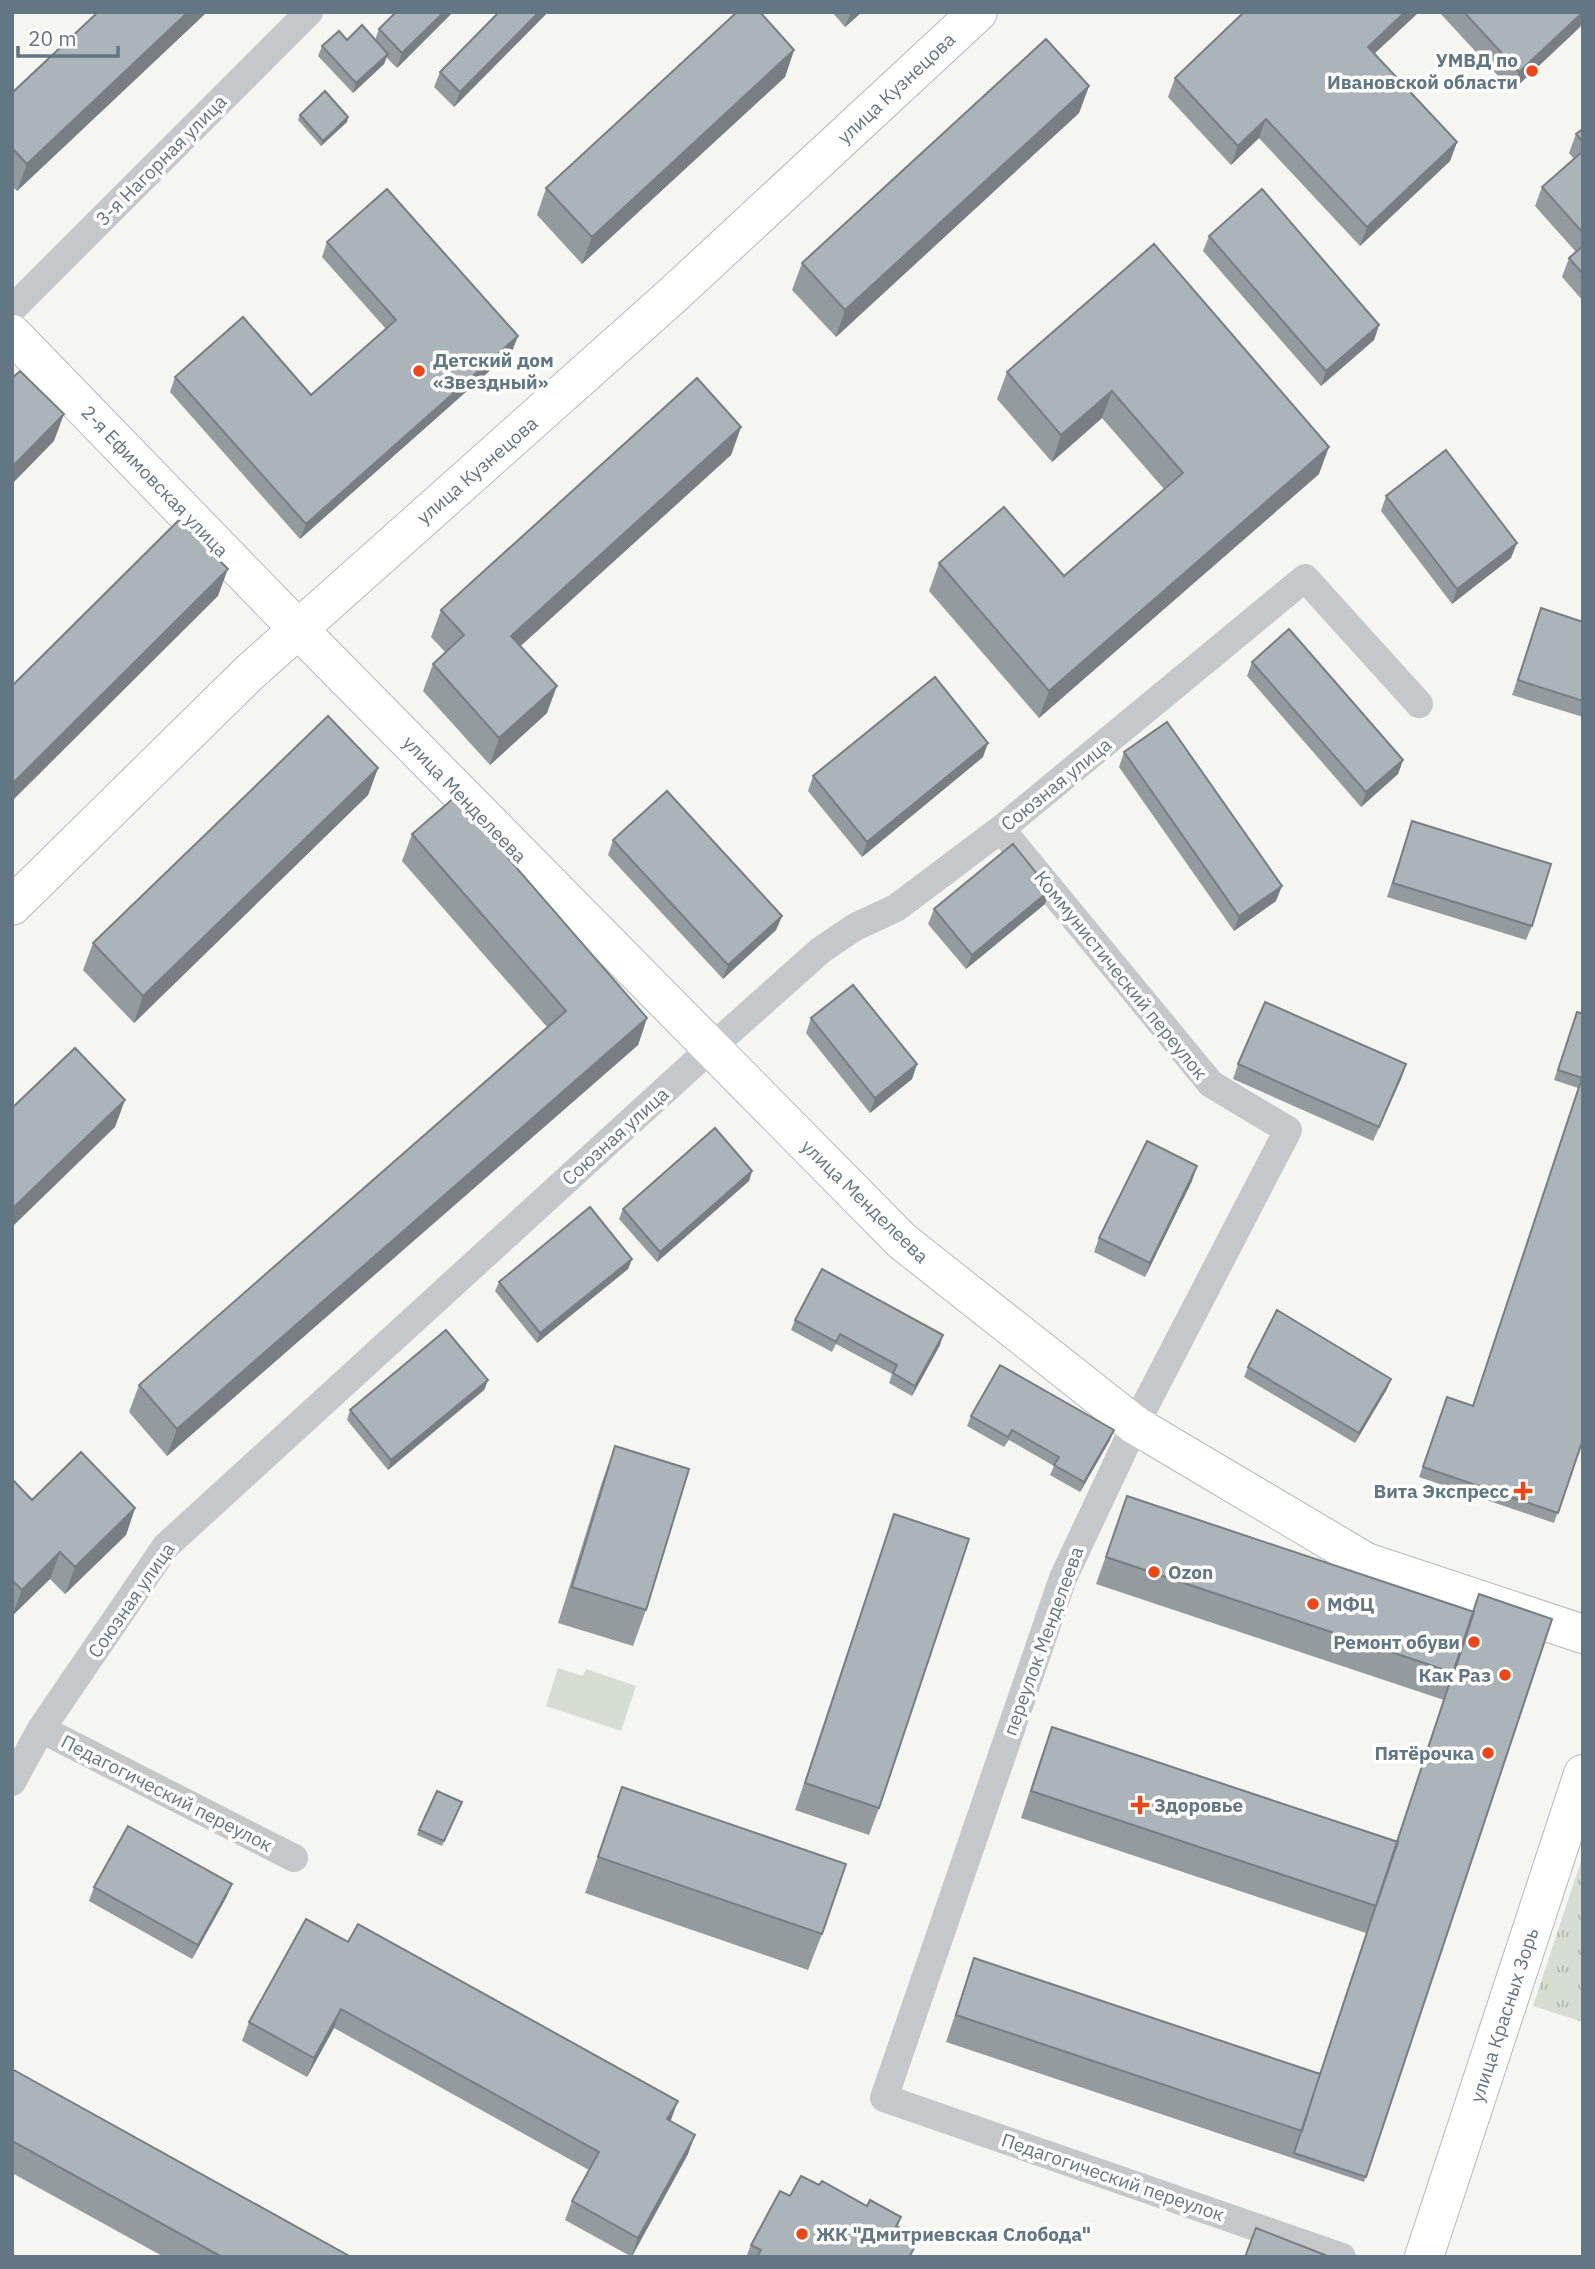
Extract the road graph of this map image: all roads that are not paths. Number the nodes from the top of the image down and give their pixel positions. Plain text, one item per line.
1 (309, 12) edge
2 (978, 12) edge
3 (12, 309) edge
4 (12, 334) edge
5 (298, 629) junction
6 (1419, 704) dead end
7 (1001, 829) junction
8 (12, 906) edge
9 (710, 1049) junction
10 (1288, 1130) joint
11 (1135, 1425) junction
12 (1583, 1634) edge
13 (41, 1729) junction
14 (1583, 1774) edge
15 (12, 1782) edge
16 (294, 1858) dead end
17 (884, 2098) joint
18 (1342, 2257) edge
19 (1424, 2257) edge

1 - 3 street, 3-я Нагорная улица
2 - 5 street, улица Кузнецова
4 - 5 street, 2-я Ефимовская улица
5 - 8 street, улица Кузнецова
5 - 9 street, улица Менделеева
6 - 7 street, Союзная улица
7 - 9 street, Союзная улица
7 - 10 street, Коммунистический переулок
9 - 11 street, улица Менделеева
9 - 13 street, Союзная улица
10 - 11 street, переулок Менделеева
11 - 12 street, улица Менделеева
11 - 17 street, переулок Менделеева
13 - 15 street, Союзная улица
13 - 16 street, Педагогический переулок
14 - 19 street, улица Красных Зорь
17 - 18 street, Педагогический переулок

